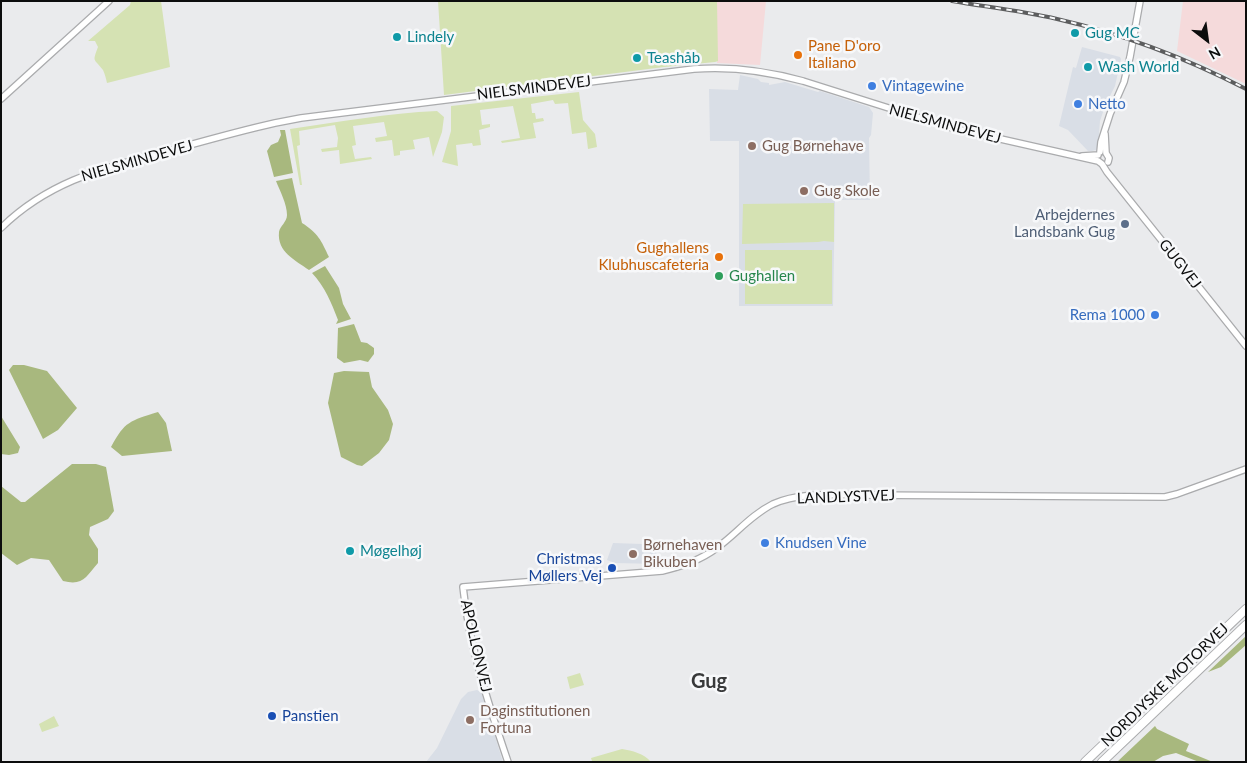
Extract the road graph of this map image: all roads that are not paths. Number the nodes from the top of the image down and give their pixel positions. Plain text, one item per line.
1 (110, 1) edge
2 (1140, 1) edge
3 (1, 99) edge
4 (1102, 158) junction
5 (1, 228) edge
6 (1246, 346) edge
7 (1246, 469) edge
8 (463, 587) joint
9 (1246, 609) edge
10 (1246, 625) edge
11 (508, 762) edge
12 (1085, 762) edge
13 (1102, 762) edge

1 - 3 street
2 - 4 street, GUGVEJ
4 - 5 street, NIELSMINDEVEJ
4 - 6 street, GUGVEJ
7 - 8 street, LANDLYSTVEJ
8 - 11 street, APOLLONVEJ
9 - 12 highway, NORDJYSKE MOTORVEJ
10 - 13 highway, NORDJYSKE MOTORVEJ

